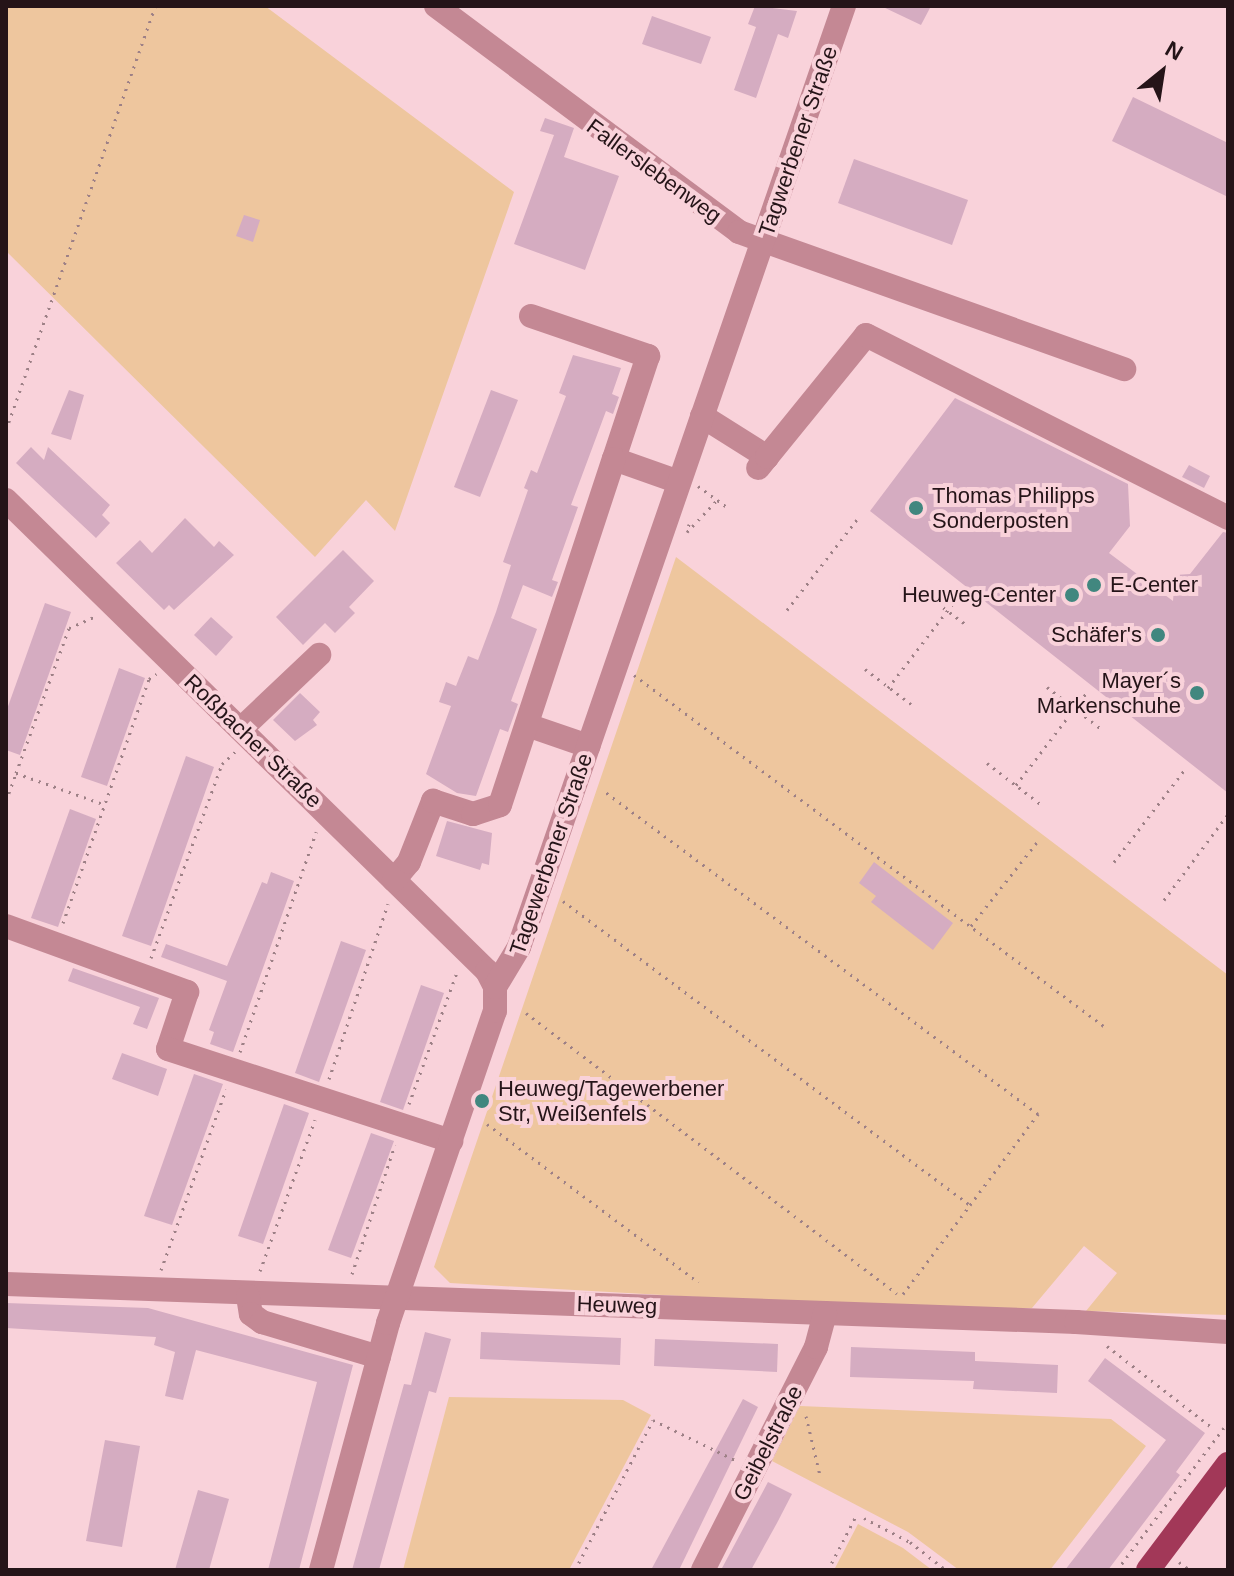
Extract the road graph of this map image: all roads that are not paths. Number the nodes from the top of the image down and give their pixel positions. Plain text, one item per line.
1 (436, 6) edge
2 (844, 6) edge
3 (763, 242) junction
4 (751, 276) joint
5 (531, 316) dead end
6 (1124, 369) dead end
7 (702, 416) junction
8 (614, 459) junction
9 (690, 484) junction
10 (6, 500) edge
11 (1228, 518) edge
12 (319, 655) dead end
13 (527, 725) junction
14 (246, 734) junction
15 (588, 746) junction
16 (395, 881) junction
17 (6, 926) edge
18 (495, 987) junction
19 (451, 1141) junction
20 (6, 1284) edge
21 (250, 1296) junction
22 (396, 1299) junction
23 (825, 1313) junction
24 (1228, 1332) edge
25 (379, 1357) junction
26 (1228, 1464) edge
27 (321, 1570) edge
28 (703, 1570) edge
29 (1148, 1570) edge

1 - 3 street, Fallerslebenweg
2 - 3 street, Tagwerbener Straße
3 - 4 street, Tagwerbener Straße
3 - 6 street, Fallerslebenweg
4 - 7 street, Tagewerbener Straße
5 - 8 street
7 - 9 street, Tagewerbener Straße
7 - 11 street
8 - 9 street
8 - 13 street
9 - 15 street, Tagewerbener Straße
10 - 14 street, Roßbacher Straße
12 - 14 street
13 - 15 street
13 - 16 street
14 - 16 street, Roßbacher Straße
15 - 18 street, Tagewerbener Straße
16 - 18 street, Roßbacher Straße
17 - 19 street
18 - 19 street, Tagewerbener Straße
19 - 22 street, Tagewerbener Straße
20 - 21 street, Heuweg
21 - 22 street, Heuweg
21 - 25 street
22 - 23 street, Heuweg
22 - 25 street, Tagewerbener Straße
23 - 24 street, Heuweg
23 - 28 street, Geibelstraße
25 - 27 street, Tagewerbener Straße
26 - 29 main road

